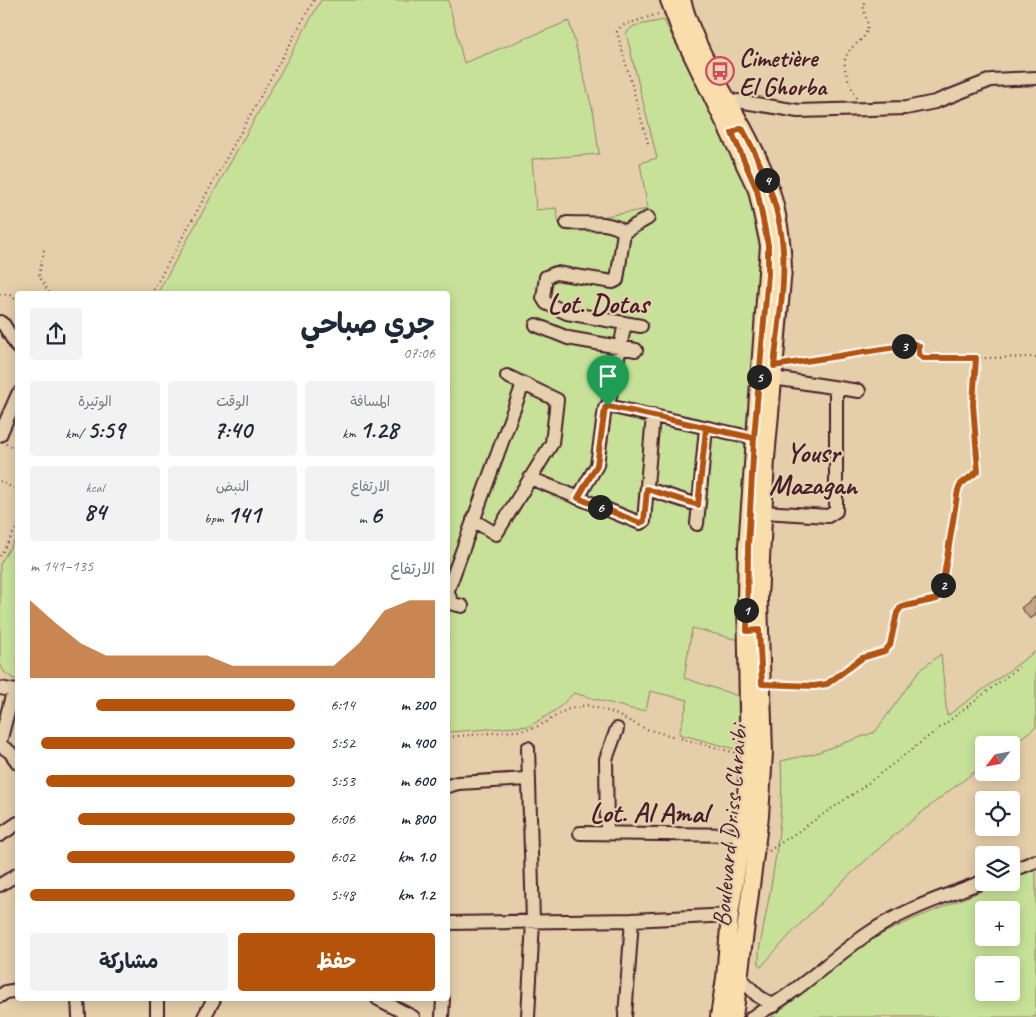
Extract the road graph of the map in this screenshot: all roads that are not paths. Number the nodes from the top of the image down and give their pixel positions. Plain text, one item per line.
1 (674, 3) edge
2 (1036, 78) edge
3 (728, 103) junction
4 (737, 130) junction
5 (648, 218) dead end
6 (567, 223) dead end
7 (624, 232) junction
8 (0, 322) edge
9 (625, 323) junction
10 (536, 325) dead end
11 (641, 326) dead end
12 (15, 343) edge
13 (620, 346) junction
14 (636, 350) dead end
15 (773, 372) junction
16 (507, 376) dead end
17 (523, 384) junction
18 (836, 389) junction
19 (859, 391) dead end
20 (15, 401) edge
21 (608, 406) junction
22 (653, 416) junction
23 (706, 428) junction
24 (0, 435) edge
25 (754, 438) junction
26 (530, 478) junction
27 (647, 489) junction
28 (578, 498) junction
29 (698, 505) junction
30 (763, 512) junction
31 (473, 520) junction
32 (697, 524) dead end
33 (450, 584) edge
34 (450, 598) edge
35 (752, 600) junction
36 (462, 606) dead end
37 (753, 631) junction
38 (0, 688) edge
39 (15, 690) edge
40 (15, 692) edge
41 (617, 729) dead end
42 (0, 742) edge
43 (0, 746) edge
44 (528, 748) dead end
45 (15, 759) edge
46 (527, 779) junction
47 (450, 785) edge
48 (15, 825) edge
49 (580, 833) dead end
50 (607, 833) junction
51 (0, 835) edge
52 (742, 835) junction
53 (1036, 861) edge
54 (1020, 867) edge
55 (15, 876) edge
56 (0, 885) edge
57 (975, 886) edge
58 (730, 915) junction
59 (632, 920) junction
60 (533, 921) junction
61 (450, 923) edge
62 (740, 978) junction
63 (15, 990) edge
64 (0, 996) edge
65 (78, 1001) edge
66 (157, 1001) edge
67 (212, 1001) edge
68 (382, 1001) edge
69 (443, 1001) edge
70 (774, 1006) junction
71 (79, 1017) edge
72 (157, 1017) edge
73 (204, 1017) edge
74 (414, 1017) edge
75 (442, 1017) edge
76 (528, 1017) edge
77 (626, 1017) edge
78 (719, 1017) edge
79 (734, 1017) edge
80 (752, 1017) edge

1 - 3 main road, Boulevard Driss Chraibi
1 - 4 main road, Boulevard Driss Chraibi
2 - 3 street
3 - 4 main road, Boulevard Driss Chraibi
4 - 15 main road, Boulevard Driss Chraibi
4 - 25 main road, Boulevard Driss Chraibi
5 - 7 street
6 - 7 street
7 - 9 street
8 - 12 street
9 - 11 street
9 - 13 street
10 - 13 street
13 - 14 street
13 - 21 street
15 - 18 street
15 - 30 main road, Boulevard Driss Chraibi
16 - 17 street
17 - 26 street
17 - 31 street
18 - 19 street
18 - 30 street
20 - 24 street
21 - 22 street
21 - 28 street
22 - 23 street
22 - 27 street
23 - 25 street
23 - 29 street
25 - 35 main road, Boulevard Driss Chraibi
26 - 28 street
26 - 31 street
27 - 28 street
27 - 29 street
29 - 32 street
30 - 35 main road, Boulevard Driss Chraibi
31 - 33 street
34 - 36 street
35 - 37 main road, Boulevard Driss Chraibi
37 - 52 main road, Boulevard Driss Chraibi
37 - 62 main road, Boulevard Driss Chraibi
38 - 39 street
40 - 42 street
41 - 50 street
43 - 45 street
44 - 46 street
46 - 47 street
46 - 60 street
48 - 51 street
49 - 50 street
50 - 52 street
52 - 58 main road, Boulevard Driss Chraibi
53 - 54 street
55 - 56 street
57 - 70 street
58 - 59 street
58 - 78 main road, Boulevard Driss Chraibi
59 - 60 street
59 - 77 street
60 - 61 street
60 - 76 street
62 - 70 street
62 - 79 main road, Boulevard Driss Chraibi
63 - 64 street
65 - 71 street
66 - 72 street
67 - 73 street
68 - 74 street
69 - 75 street
70 - 80 street

